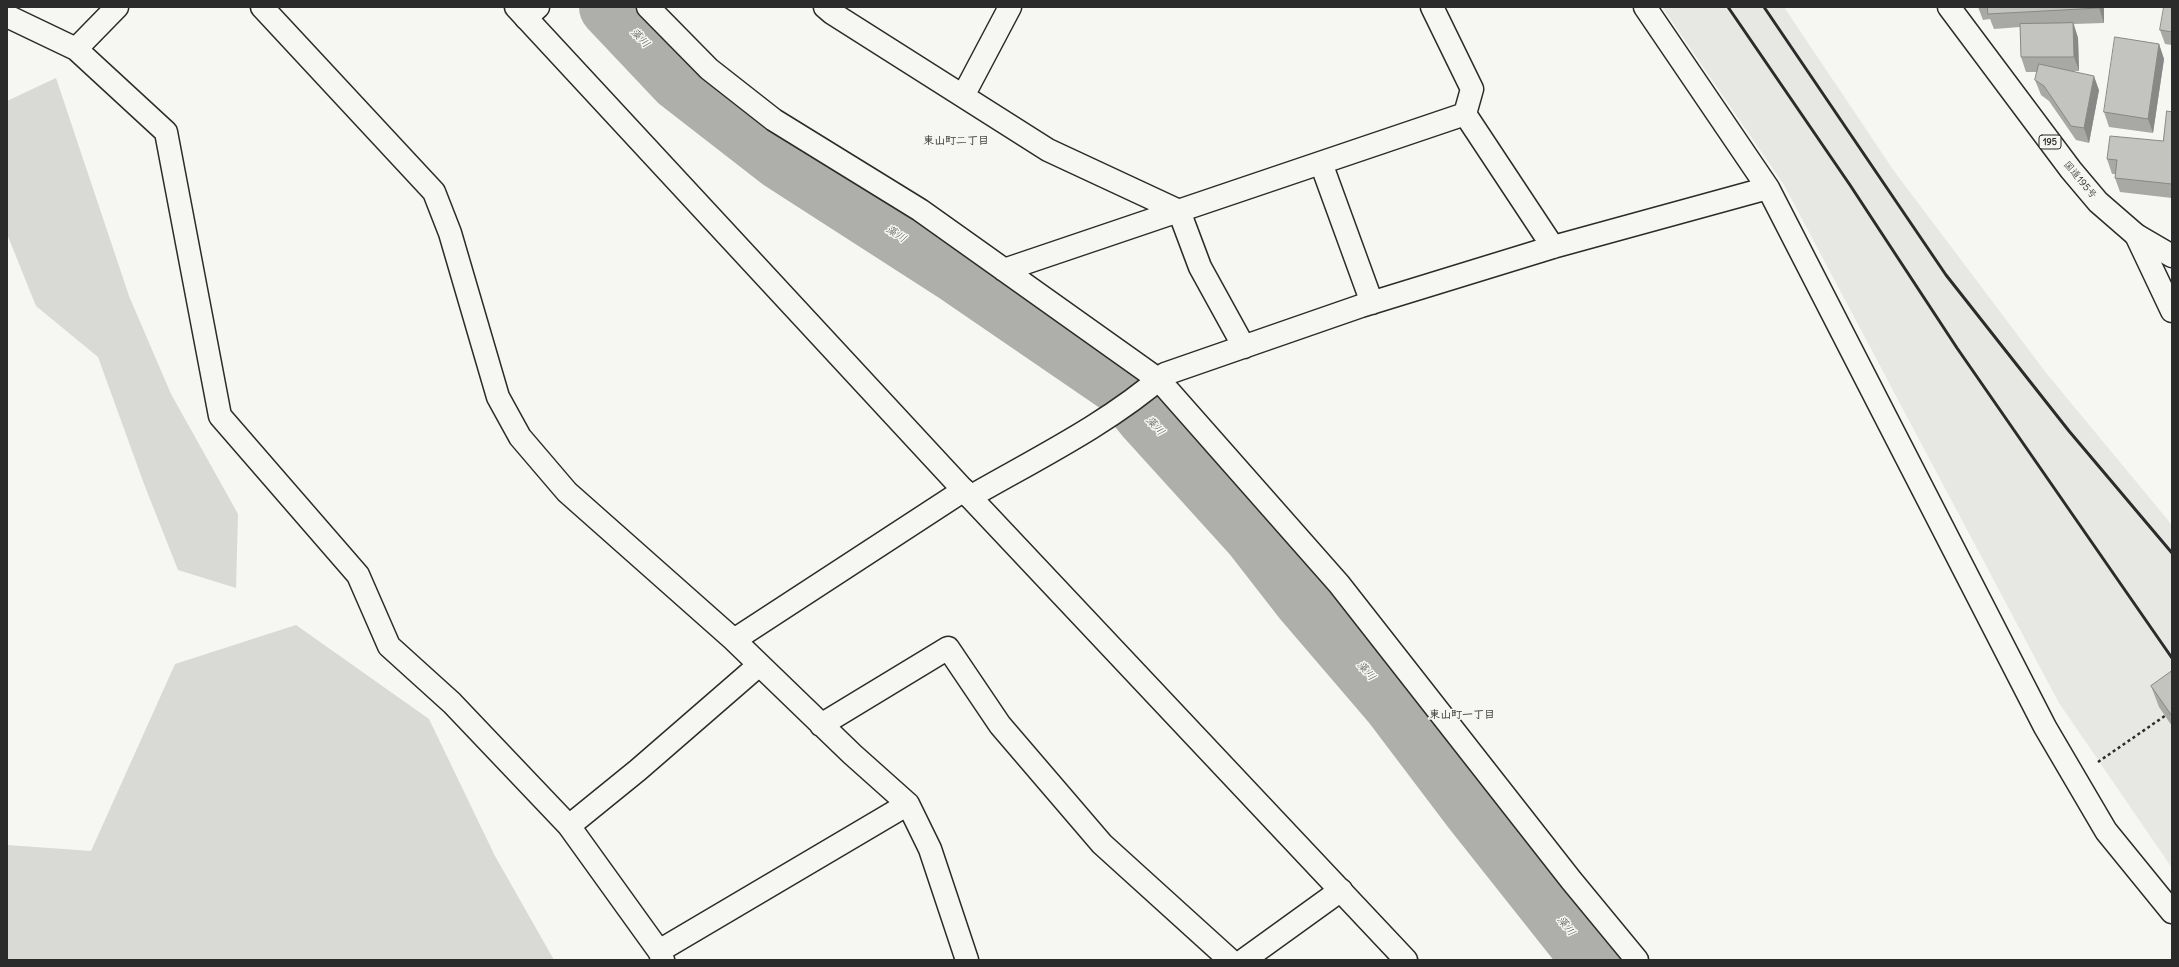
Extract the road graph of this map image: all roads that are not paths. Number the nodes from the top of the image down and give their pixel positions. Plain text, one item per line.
1 (117, 7) edge
2 (262, 7) edge
3 (648, 7) edge
4 (825, 7) edge
5 (1010, 7) edge
6 (1432, 7) edge
7 (1645, 7) edge
8 (1949, 7) edge
9 (526, 11) edge
10 (7, 16) edge
11 (76, 49) junction
12 (963, 96) junction
13 (1465, 114) junction
14 (1321, 163) junction
15 (1768, 188) junction
16 (1179, 211) junction
17 (2136, 235) junction
18 (1553, 247) junction
19 (2172, 256) edge
20 (1004, 270) junction
21 (1372, 303) junction
22 (2172, 310) edge
23 (1244, 347) junction
24 (1154, 384) junction
25 (967, 493) junction
26 (734, 640) junction
27 (759, 665) junction
28 (821, 725) junction
29 (908, 804) junction
30 (569, 826) junction
31 (1341, 890) junction
32 (2172, 912) edge
33 (661, 956) edge
34 (967, 960) edge
35 (1230, 960) edge
36 (1244, 960) edge
37 (1406, 960) edge
38 (1637, 960) edge

1 - 11 main road
2 - 26 main road
3 - 20 main road
4 - 12 main road
5 - 12 main road
6 - 13 main road
7 - 15 main road
8 - 17 main road, 国道195号 / 195
9 - 25 main road
10 - 11 main road
11 - 30 main road
12 - 16 main road
13 - 14 main road
13 - 18 main road
14 - 16 main road
14 - 21 main road
15 - 18 main road
15 - 32 main road
16 - 20 main road
16 - 23 main road
17 - 19 main road, 国道195号 / 195
17 - 22 main road
18 - 21 main road
20 - 24 main road
21 - 23 main road
23 - 24 main road
24 - 25 main road
24 - 38 main road
25 - 26 main road
25 - 31 main road
26 - 27 main road
27 - 28 main road
27 - 30 main road
28 - 29 main road
28 - 35 main road
29 - 33 main road
29 - 34 main road
30 - 33 main road
31 - 36 main road
31 - 37 main road

